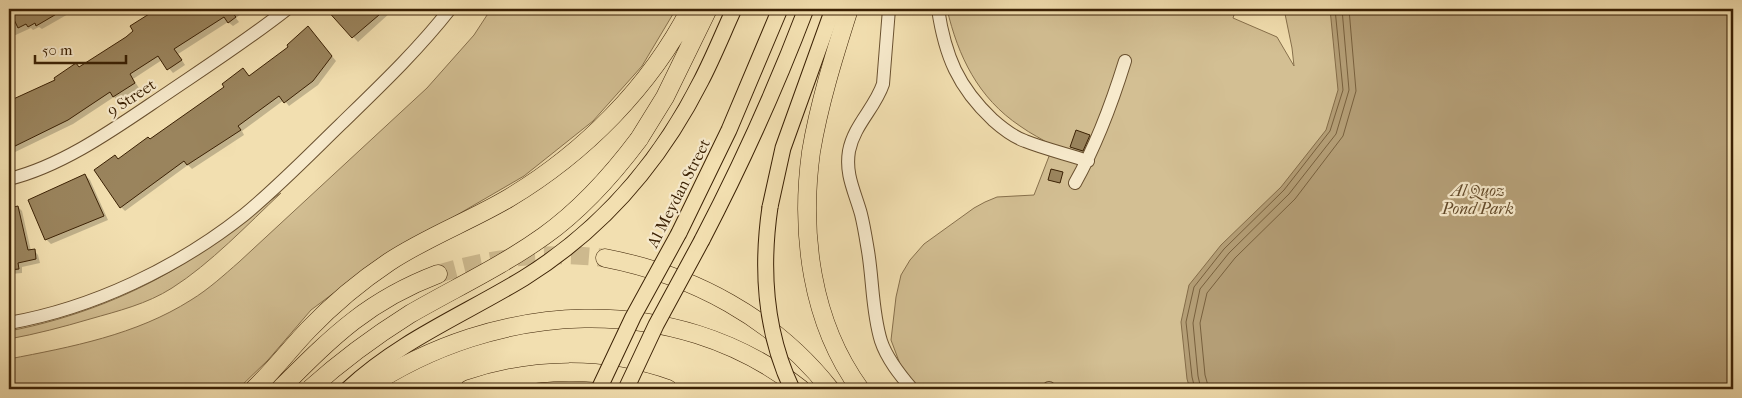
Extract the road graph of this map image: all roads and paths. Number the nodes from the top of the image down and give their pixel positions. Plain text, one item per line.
1 (287, 9) edge
2 (450, 9) edge
3 (690, 9) edge
4 (708, 9) edge
5 (734, 9) edge
6 (780, 9) edge
7 (806, 9) edge
8 (833, 9) edge
9 (849, 9) edge
10 (889, 9) edge
11 (938, 9) edge
12 (1126, 61) dead end
13 (1088, 160) junction
14 (9, 179) edge
15 (1075, 183) dead end
16 (605, 258) tunnel mouth
17 (438, 274) tunnel mouth
18 (9, 323) edge
19 (254, 389) edge
20 (280, 389) edge
21 (310, 389) edge
22 (348, 389) edge
23 (365, 389) edge
24 (469, 389) edge
25 (599, 389) edge
26 (626, 389) edge
27 (668, 389) edge
28 (792, 389) edge
29 (801, 389) edge
30 (830, 389) edge
31 (860, 389) edge
32 (912, 389) edge

1 - 14 street, 9 Street
2 - 18 street
3 - 19 highway
4 - 21 highway, bridge
5 - 22 main road
6 - 25 main road, Al Meydan Street, bridge
7 - 26 main road, bridge
8 - 28 main road, bridge
9 - 31 highway
10 - 32 street
11 - 13 street
12 - 13 street
13 - 15 street
16 - 30 highway
17 - 20 highway
23 - 29 highway
24 - 27 highway

